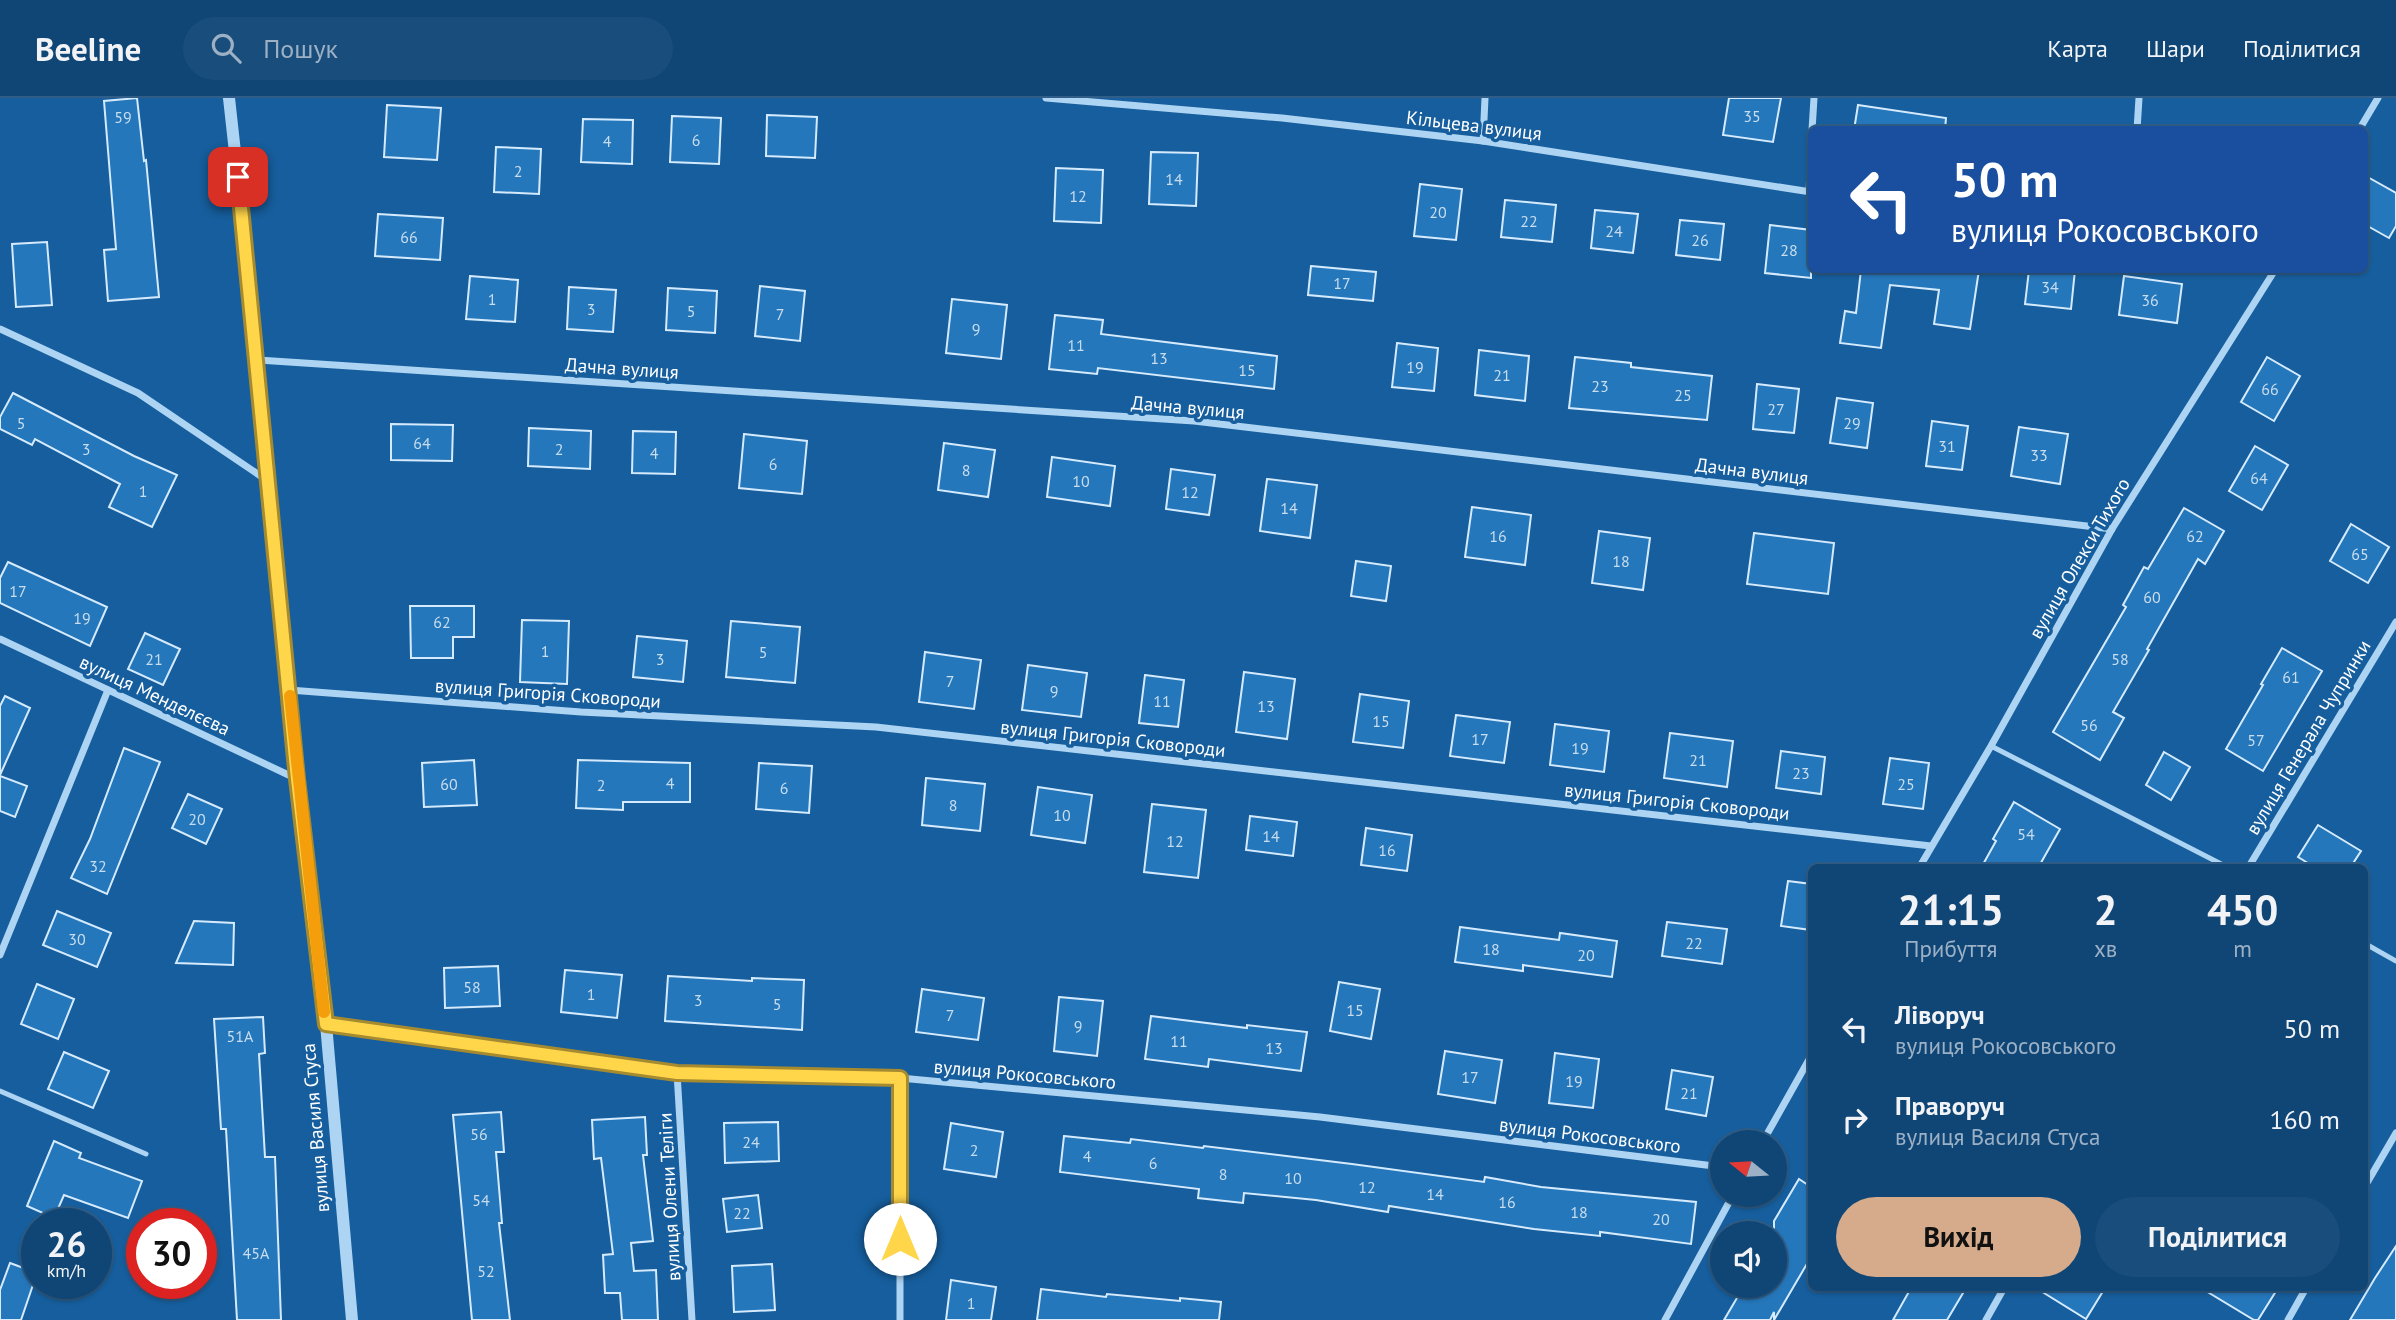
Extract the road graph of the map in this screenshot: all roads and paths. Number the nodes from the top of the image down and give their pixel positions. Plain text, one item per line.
1 (229, 98) edge
2 (1046, 98) edge
3 (1485, 98) edge
4 (1814, 98) edge
5 (2139, 98) edge
6 (2378, 98) edge
7 (1812, 126) edge
8 (2137, 126) edge
9 (2361, 126) edge
10 (1483, 141) junction
11 (1808, 192) edge
12 (2273, 273) edge
13 (0, 329) edge
14 (258, 360) junction
15 (268, 481) junction
16 (2112, 529) junction
17 (2396, 622) edge
18 (0, 639) edge
19 (108, 690) junction
20 (289, 691) junction
21 (1991, 746) junction
22 (297, 779) junction
23 (1931, 846) junction
24 (1921, 864) edge
25 (2221, 864) edge
26 (2250, 864) edge
27 (2368, 945) edge
28 (0, 955) edge
29 (2396, 961) edge
30 (326, 1024) junction
31 (1808, 1061) edge
32 (677, 1073) junction
33 (900, 1078) junction
34 (0, 1091) edge
35 (1769, 1130) edge
36 (2396, 1133) edge
37 (146, 1154) dead end
38 (1710, 1166) edge
39 (2368, 1181) edge
40 (1726, 1208) edge
41 (2002, 1291) edge
42 (2304, 1291) edge
43 (352, 1320) edge
44 (692, 1320) edge
45 (900, 1320) edge
46 (1665, 1320) edge
47 (1986, 1320) edge
48 (2288, 1320) edge

1 - 14 street, вулиця Василя Стуса
2 - 10 street, Кільцева вулиця
3 - 10 street
4 - 7 street
5 - 8 street
6 - 9 street
10 - 11 street, Кільцева вулиця
12 - 16 street, вулиця Олекси Тихого
13 - 15 street
14 - 15 street, вулиця Василя Стуса
14 - 16 street, Дачна вулиця
15 - 20 street, вулиця Василя Стуса
16 - 21 street, вулиця Олекси Тихого
17 - 26 street, вулиця Генерала Чупринки
18 - 19 street, вулиця Менделєєва
19 - 22 street, вулиця Менделєєва
19 - 28 street
20 - 22 street, вулиця Василя Стуса
20 - 23 street, вулиця Григорія Сковороди
21 - 23 street, вулиця Олекси Тихого
21 - 25 lane
22 - 30 street, вулиця Василя Стуса
23 - 24 street, вулиця Олекси Тихого
27 - 29 lane
30 - 32 street, вулиця Рокосовського
30 - 43 street, вулиця Василя Стуса
31 - 35 street
32 - 33 street, вулиця Рокосовського
32 - 44 street, вулиця Олени Теліги
33 - 38 street, вулиця Рокосовського
33 - 45 street
34 - 37 lane
36 - 39 street
40 - 46 street
41 - 47 street
42 - 48 street

